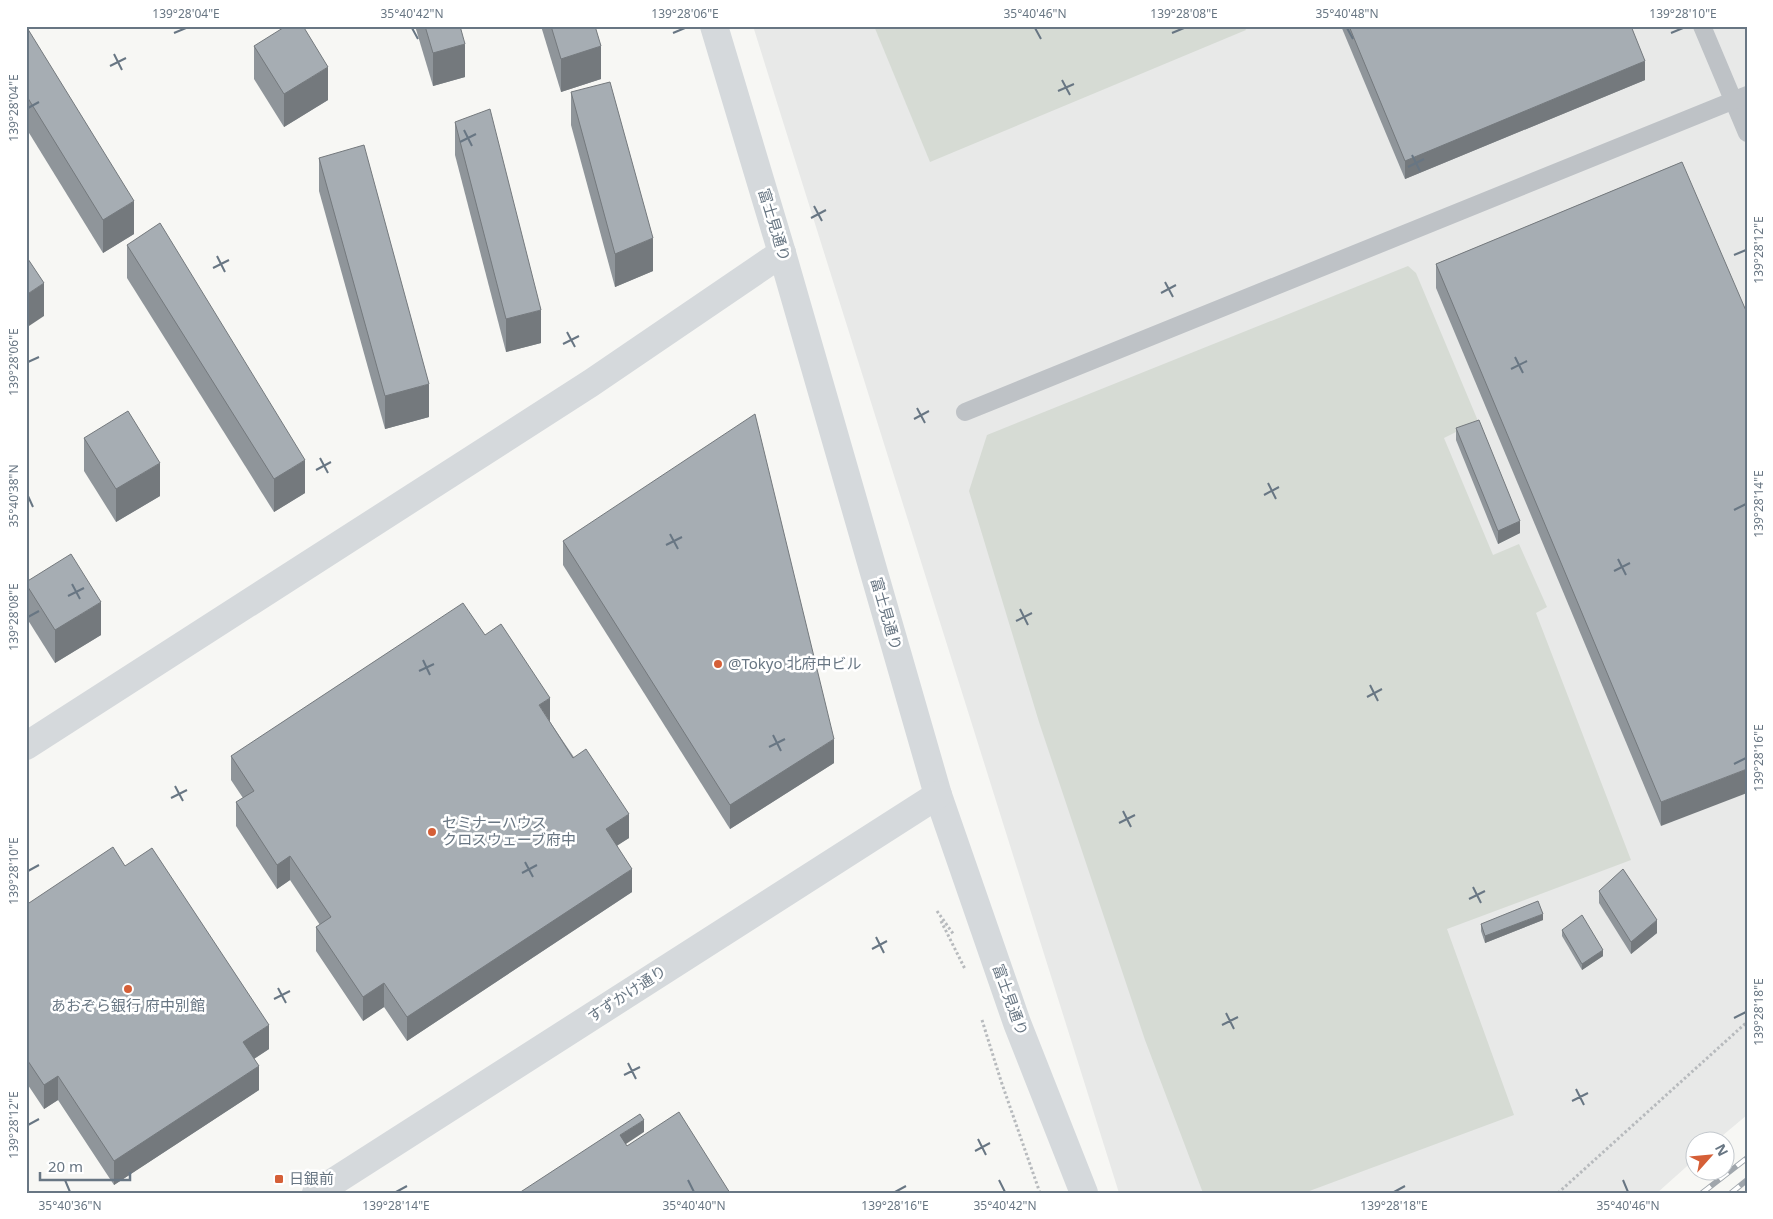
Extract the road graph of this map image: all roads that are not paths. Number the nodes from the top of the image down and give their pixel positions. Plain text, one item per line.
1 (714, 26) edge
2 (1702, 26) edge
3 (1740, 98) edge
4 (1747, 133) edge
5 (782, 253) junction
6 (965, 412) dead end
7 (26, 746) edge
8 (938, 795) junction
9 (1082, 1185) edge
10 (316, 1193) edge

1 - 5 street, 富士見通り
2 - 3 lane
3 - 4 lane
3 - 6 lane
5 - 7 street
5 - 8 street, 富士見通り
8 - 9 street, 富士見通り
8 - 10 street, すずかけ通り

